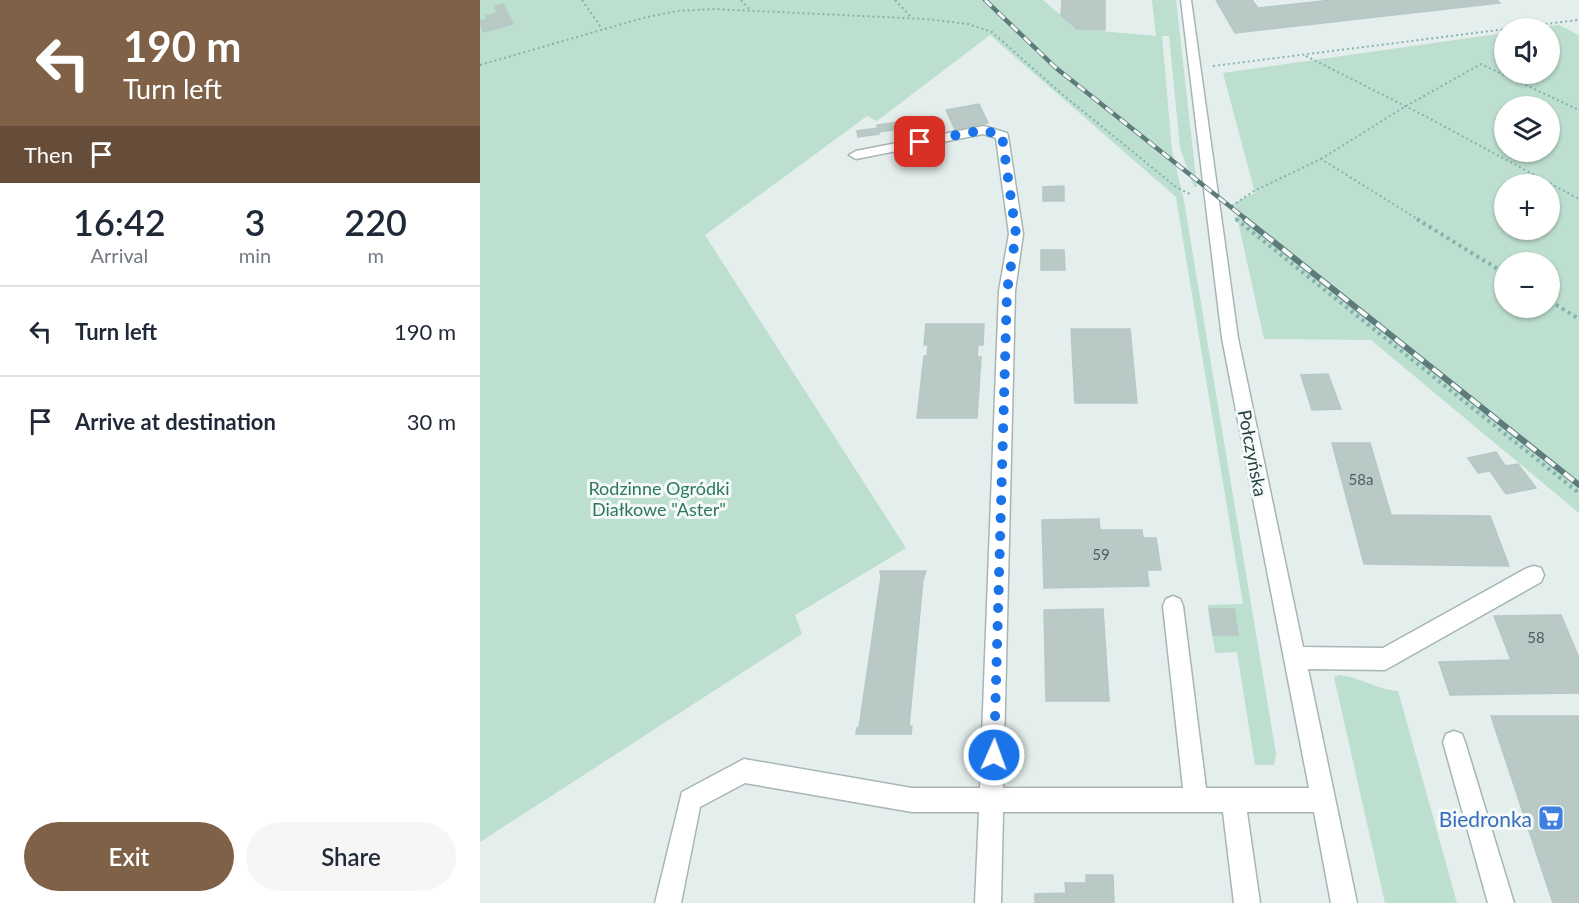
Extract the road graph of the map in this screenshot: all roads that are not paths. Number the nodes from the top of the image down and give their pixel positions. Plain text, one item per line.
1 (1186, 0) edge
2 (856, 155) dead end
3 (1534, 575) dead end
4 (1173, 606) dead end
5 (1294, 658) junction
6 (1454, 742) dead end
7 (993, 801) junction
8 (1196, 801) junction
9 (1323, 801) junction
10 (1234, 802) junction
11 (668, 903) edge
12 (988, 903) edge
13 (1248, 903) edge
14 (1344, 903) edge
15 (1501, 903) edge

1 - 5 street, Połczyńska
2 - 7 street
3 - 5 street
4 - 8 street
5 - 9 street, Połczyńska
6 - 15 street
7 - 8 street
7 - 11 street
7 - 12 street
8 - 10 street
9 - 10 street
9 - 14 street, Połczyńska
10 - 13 street

